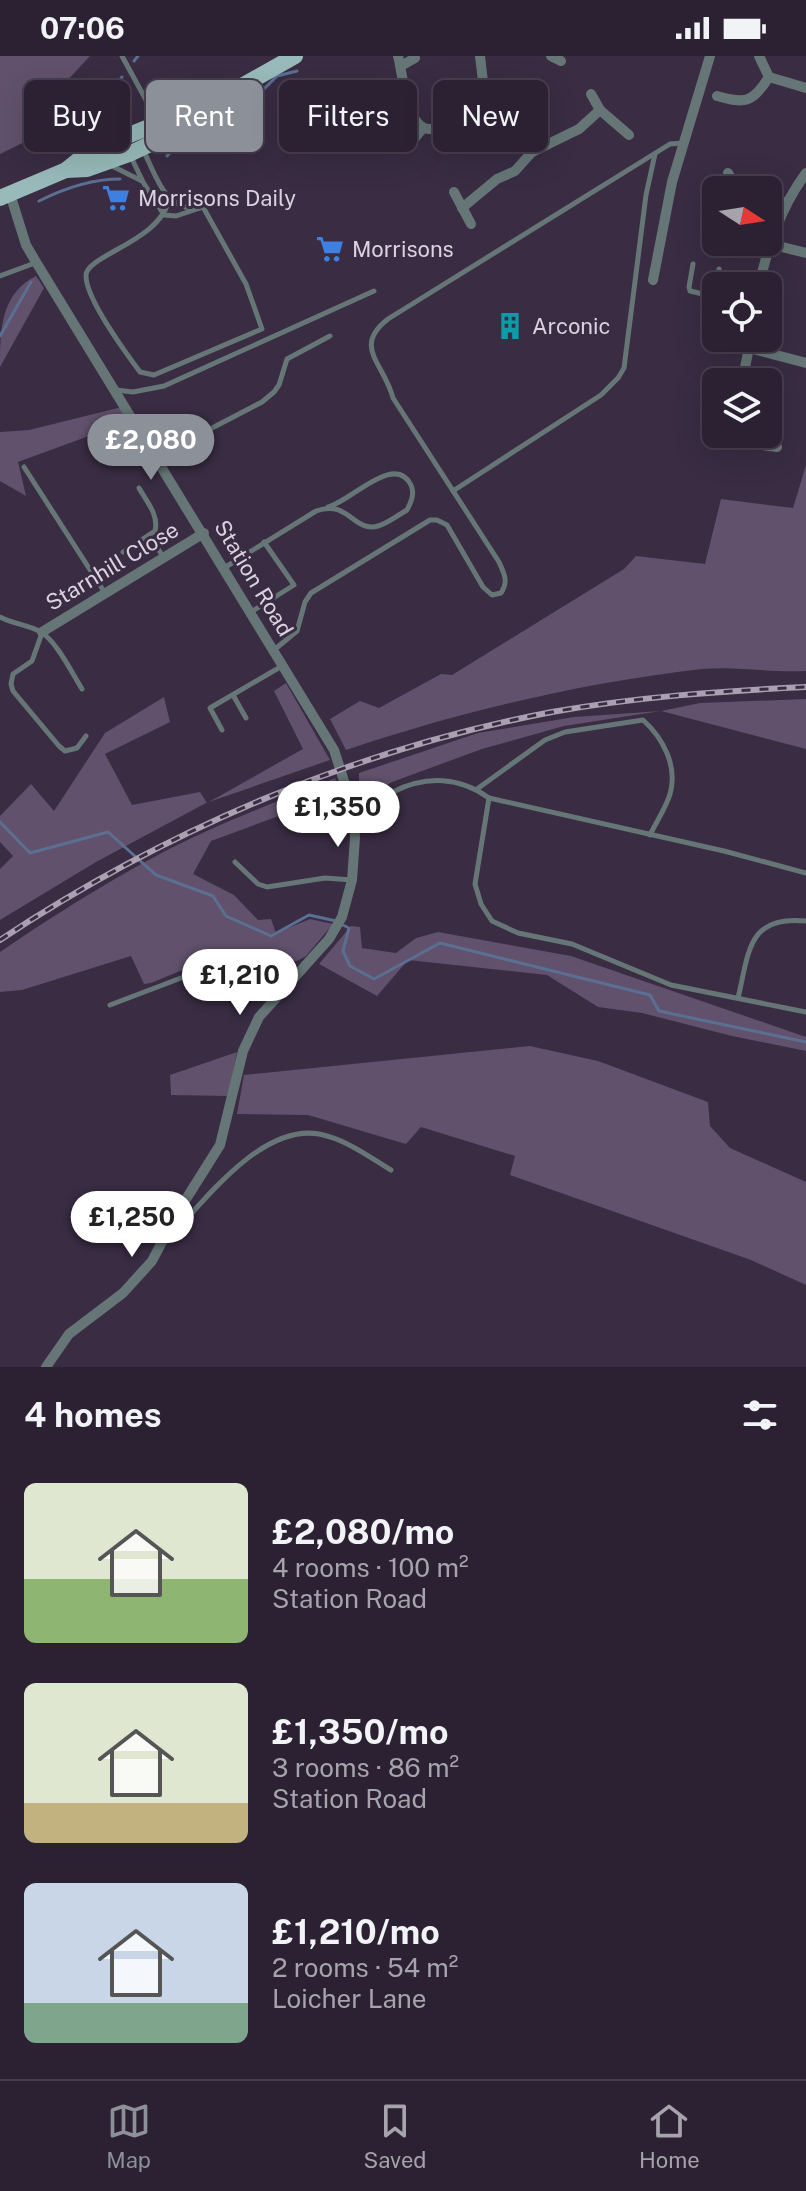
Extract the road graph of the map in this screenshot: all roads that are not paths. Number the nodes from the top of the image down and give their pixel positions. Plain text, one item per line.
1 (122, 56) edge
2 (295, 56) edge
3 (480, 56) edge
4 (710, 56) edge
5 (759, 56) edge
6 (415, 58) dead end
7 (400, 61) edge
8 (769, 77) junction
9 (253, 80) edge
10 (482, 80) edge
11 (806, 88) edge
12 (591, 94) dead end
13 (717, 96) dead end
14 (146, 99) edge
15 (600, 110) junction
16 (423, 128) junction
17 (433, 128) edge
18 (629, 135) dead end
19 (417, 136) edge
20 (146, 137) edge
21 (132, 143) junction
22 (684, 143) junction
23 (548, 144) edge
24 (532, 152) edge
25 (656, 153) junction
26 (102, 163) junction
27 (66, 170) junction
28 (728, 173) dead end
29 (806, 173) edge
30 (730, 176) edge
31 (143, 182) junction
32 (454, 192) dead end
33 (5, 196) edge
34 (169, 199) junction
35 (782, 201) edge
36 (785, 203) junction
37 (203, 207) junction
38 (462, 208) junction
39 (782, 211) edge
40 (164, 215) junction
41 (471, 224) dead end
42 (782, 247) edge
43 (806, 253) edge
44 (36, 262) junction
45 (693, 264) dead end
46 (719, 269) dead end
47 (719, 272) edge
48 (0, 276) edge
49 (653, 280) dead end
50 (374, 291) dead end
51 (702, 294) edge
52 (330, 336) dead end
53 (775, 352) edge
54 (806, 363) edge
55 (115, 390) junction
56 (146, 441) junction
57 (24, 467) dead end
58 (139, 488) dead end
59 (453, 491) junction
60 (328, 507) junction
61 (204, 533) junction
62 (149, 535) junction
63 (264, 542) junction
64 (123, 552) dead end
65 (164, 558) junction
66 (224, 568) junction
67 (105, 593) junction
68 (251, 612) junction
69 (0, 617) edge
70 (42, 632) junction
71 (274, 650) junction
72 (283, 666) junction
73 (82, 689) dead end
74 (233, 695) junction
75 (246, 718) dead end
76 (222, 730) dead end
77 (86, 736) dead end
78 (477, 789) junction
79 (489, 798) junction
80 (353, 809) junction
81 (650, 835) junction
82 (235, 862) dead end
83 (806, 873) edge
84 (352, 880) junction
85 (806, 921) edge
86 (292, 979) junction
87 (738, 998) junction
88 (110, 1005) dead end
89 (806, 1012) edge
90 (391, 1170) dead end
91 (169, 1228) junction
92 (46, 1367) edge

1 - 14 lane
2 - 9 main road
3 - 10 street
4 - 22 street
5 - 8 street
6 - 7 street
7 - 16 street
8 - 11 street
8 - 13 street
12 - 15 street
15 - 18 street
15 - 23 street
16 - 17 street
16 - 19 street
20 - 21 main road
21 - 26 main road
21 - 27 main road
21 - 31 lane
21 - 34 lane
22 - 25 lane
22 - 49 street
24 - 38 street
25 - 59 lane
25 - 59 lane
26 - 27 main road
26 - 31 lane
27 - 33 main road
28 - 30 street
29 - 36 street
31 - 40 lane
32 - 38 street
33 - 44 street, Station Road
34 - 37 lane
34 - 40 lane
35 - 36 street
36 - 39 street
37 - 40 lane
37 - 40 lane
38 - 41 street
42 - 43 street
44 - 48 lane
44 - 55 street, Station Road
45 - 51 lane
46 - 47 lane
50 - 55 lane
52 - 56 lane
53 - 54 street
55 - 56 street, Station Road
56 - 61 street, Station Road
57 - 67 lane
58 - 62 lane
59 - 71 lane
60 - 60 lane
60 - 63 lane
61 - 65 street, Starnhill Close
61 - 66 street, Station Road
62 - 64 lane
62 - 65 lane
63 - 66 lane
63 - 68 lane
65 - 67 street, Starnhill Close
66 - 68 street, Station Road
67 - 70 street, Starnhill Close
68 - 71 street, Station Road
69 - 70 lane
70 - 73 lane
70 - 77 lane
71 - 72 street, Station Road
72 - 74 lane
72 - 80 street, Station Road
74 - 75 lane
74 - 76 lane
78 - 79 lane
78 - 80 lane
78 - 81 lane
79 - 81 lane
79 - 87 lane
80 - 84 street, Station Road
81 - 83 lane
82 - 84 lane
84 - 86 street, Station Road
85 - 87 lane
86 - 88 lane
86 - 91 street, Station Road
87 - 89 lane
90 - 91 lane
91 - 92 street, Station Road

